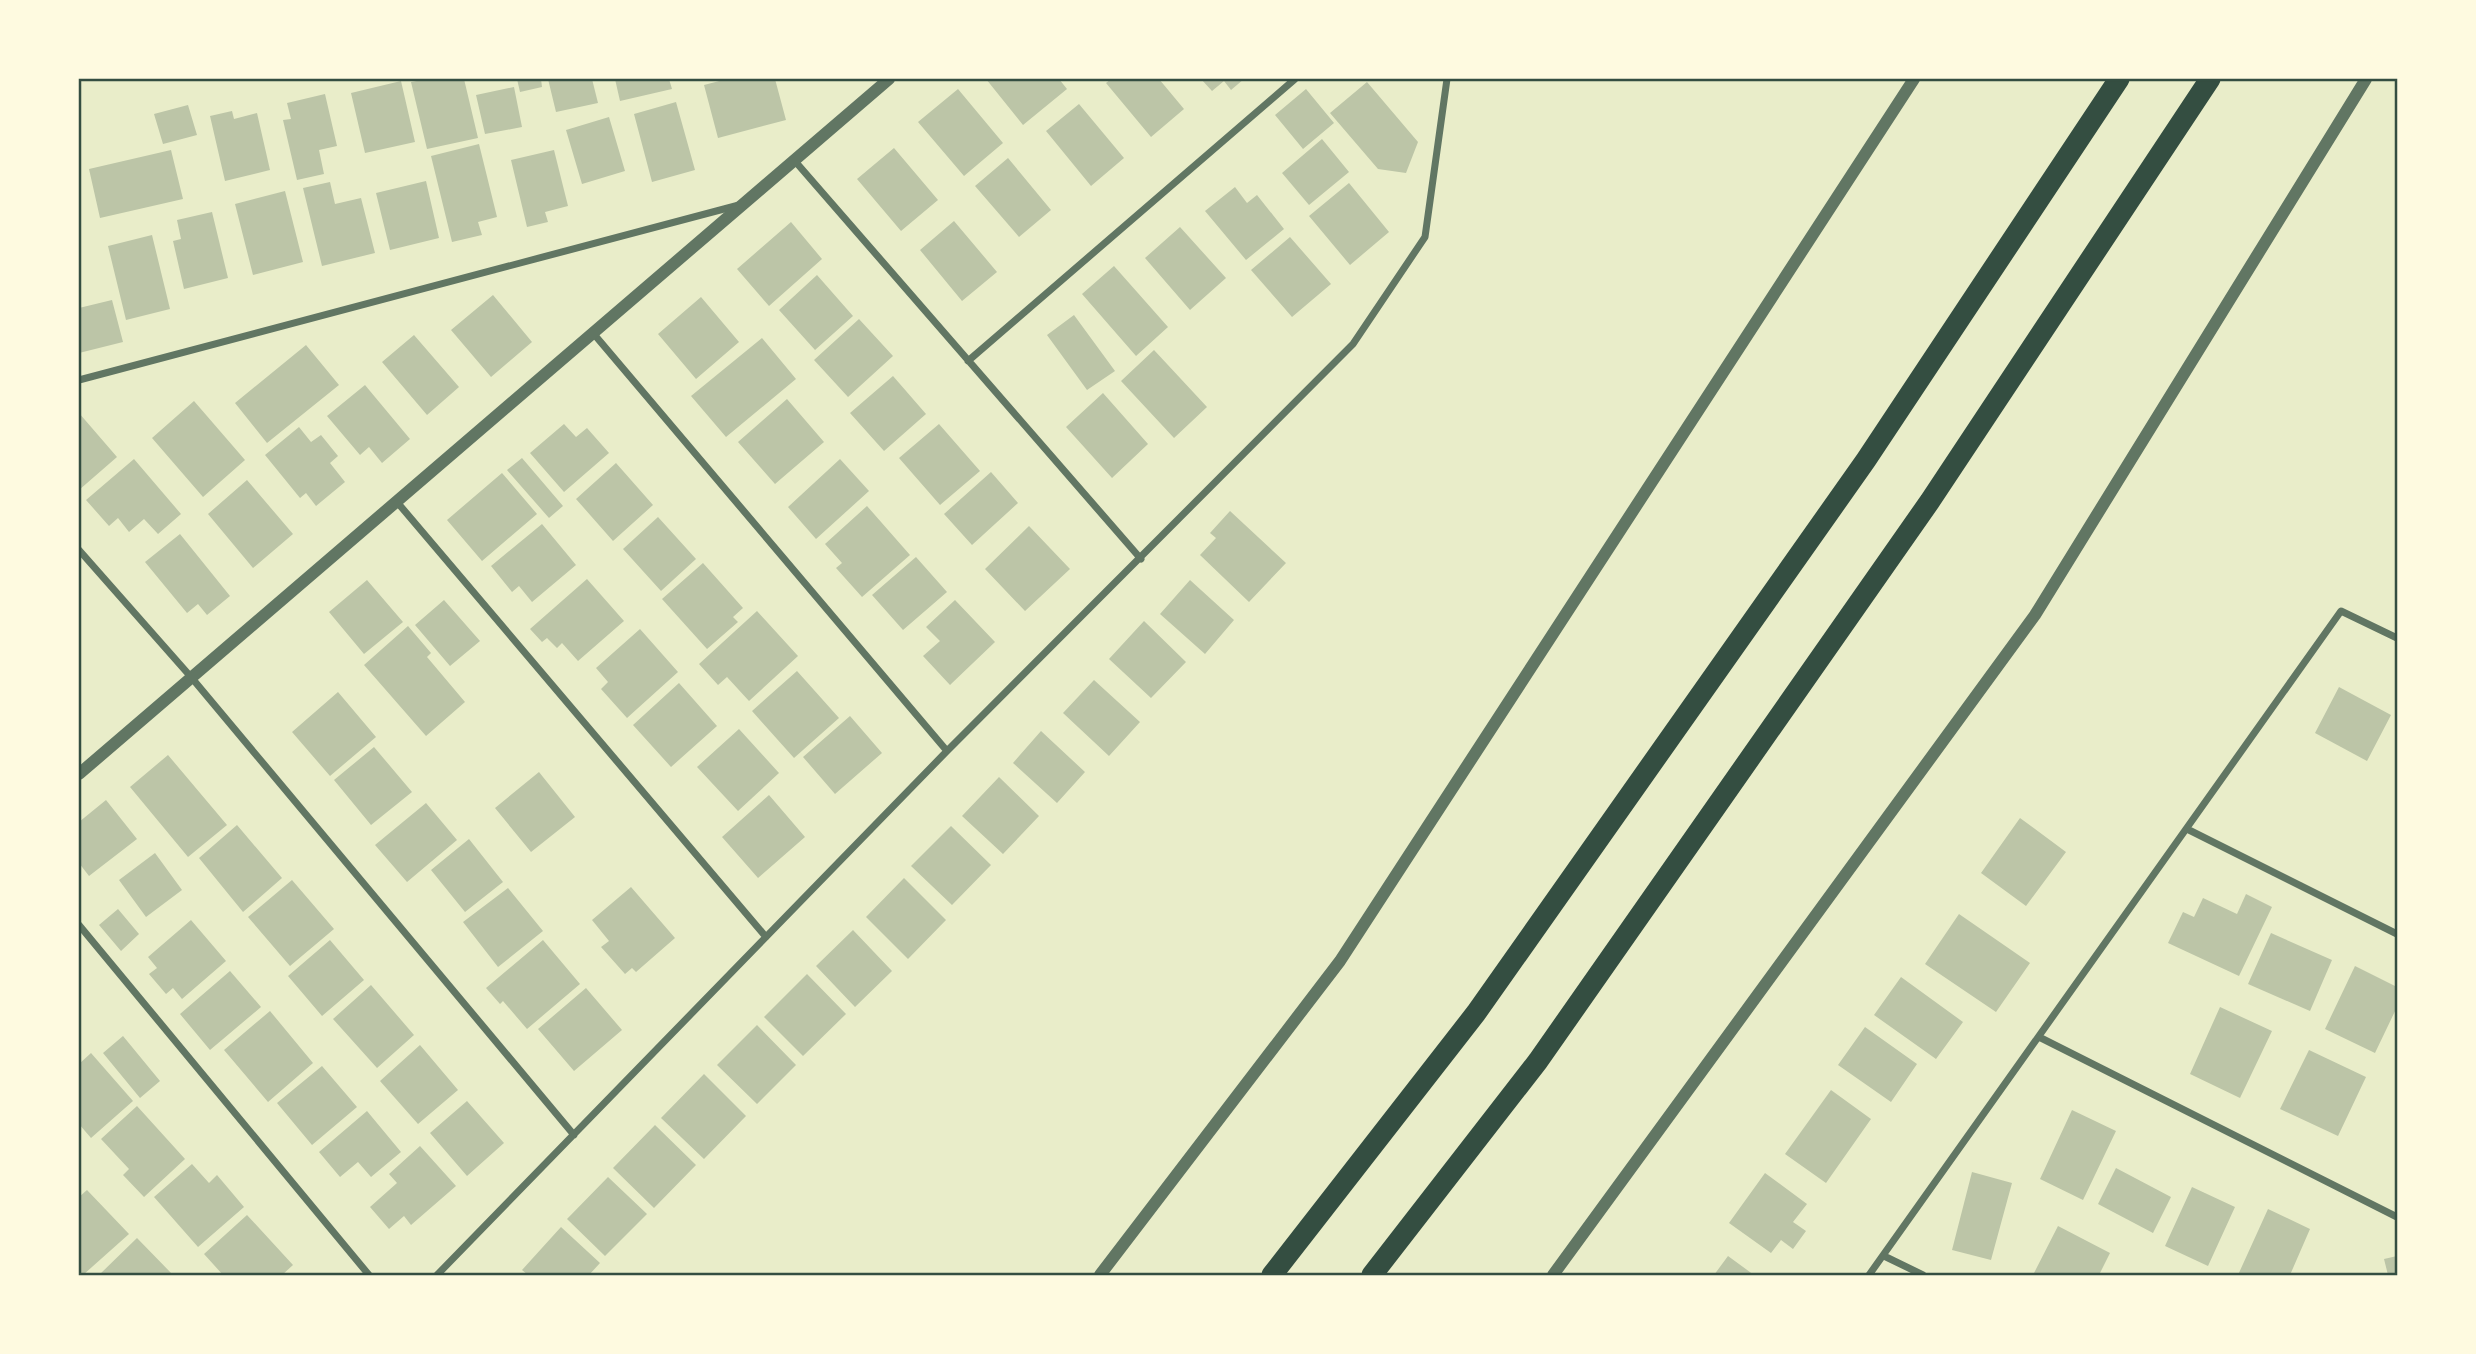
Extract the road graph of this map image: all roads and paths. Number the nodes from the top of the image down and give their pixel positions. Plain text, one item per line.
1 (889, 79) edge
2 (1295, 79) edge
3 (1447, 79) edge
4 (1914, 79) edge
5 (2119, 79) edge
6 (2210, 79) edge
7 (2366, 79) edge
8 (794, 160) junction
9 (743, 204) junction
10 (593, 333) junction
11 (968, 361) junction
12 (79, 380) edge
13 (397, 502) junction
14 (79, 550) edge
15 (1141, 559) junction
16 (2397, 638) edge
17 (191, 677) junction
18 (947, 751) junction
19 (79, 774) edge
20 (2187, 829) junction
21 (79, 925) edge
22 (2397, 934) edge
23 (766, 937) junction
24 (2039, 1037) junction
25 (574, 1135) junction
26 (2397, 1217) edge
27 (1884, 1256) junction
28 (369, 1275) edge
29 (437, 1275) edge
30 (1100, 1275) edge
31 (1272, 1275) edge
32 (1372, 1275) edge
33 (1553, 1275) edge
34 (1869, 1275) edge
35 (1923, 1275) edge

1 - 8 street
2 - 11 street
3 - 15 street
4 - 30 street
5 - 31 highway
6 - 32 highway
7 - 33 street
8 - 9 street
8 - 11 street
9 - 10 street
9 - 12 street
10 - 13 street
10 - 18 street
11 - 15 street
13 - 17 street
13 - 23 street
14 - 17 street
15 - 18 street
16 - 20 street
17 - 19 street
17 - 25 street
18 - 23 street
20 - 22 street
20 - 24 street
21 - 28 street
23 - 25 street
24 - 26 street
24 - 27 street
25 - 29 street
27 - 34 street
27 - 35 street

